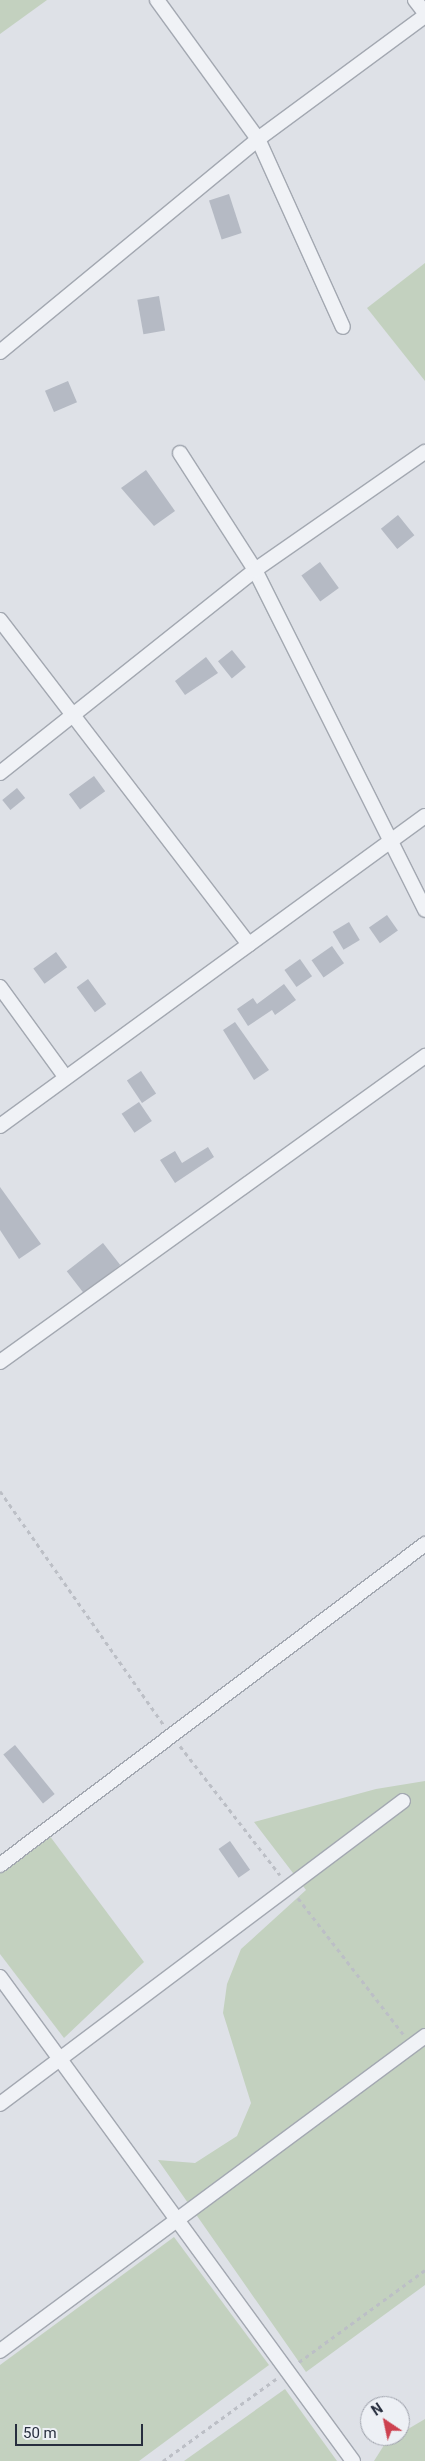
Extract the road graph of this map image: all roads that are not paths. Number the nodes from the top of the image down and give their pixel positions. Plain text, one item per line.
1 (157, 0) edge
2 (415, 0) edge
3 (425, 15) edge
4 (258, 139) junction
5 (343, 327) dead end
6 (0, 352) edge
7 (425, 452) edge
8 (180, 453) dead end
9 (255, 570) junction
10 (0, 620) edge
11 (73, 714) junction
12 (0, 773) edge
13 (425, 816) edge
14 (390, 841) junction
15 (425, 910) edge
16 (248, 944) junction
17 (0, 987) edge
18 (425, 1056) edge
19 (66, 1078) junction
20 (0, 1126) edge
21 (0, 1362) edge
22 (425, 1544) edge
23 (403, 1801) dead end
24 (0, 1864) edge
25 (0, 1977) edge
26 (425, 2036) edge
27 (60, 2059) junction
28 (0, 2104) edge
29 (177, 2220) junction
30 (0, 2351) edge
31 (353, 2461) edge

1 - 4 street
2 - 3 street
3 - 4 street
4 - 5 street
4 - 6 street
7 - 9 street
8 - 9 street
9 - 11 street
9 - 14 street
10 - 11 street
11 - 12 street
11 - 16 street
13 - 14 street
14 - 15 street
14 - 16 street
16 - 19 street
17 - 19 street
18 - 21 street
19 - 20 street
22 - 24 street
23 - 27 street
25 - 27 street
26 - 29 street
27 - 28 street
27 - 29 street
29 - 30 street
29 - 31 street

